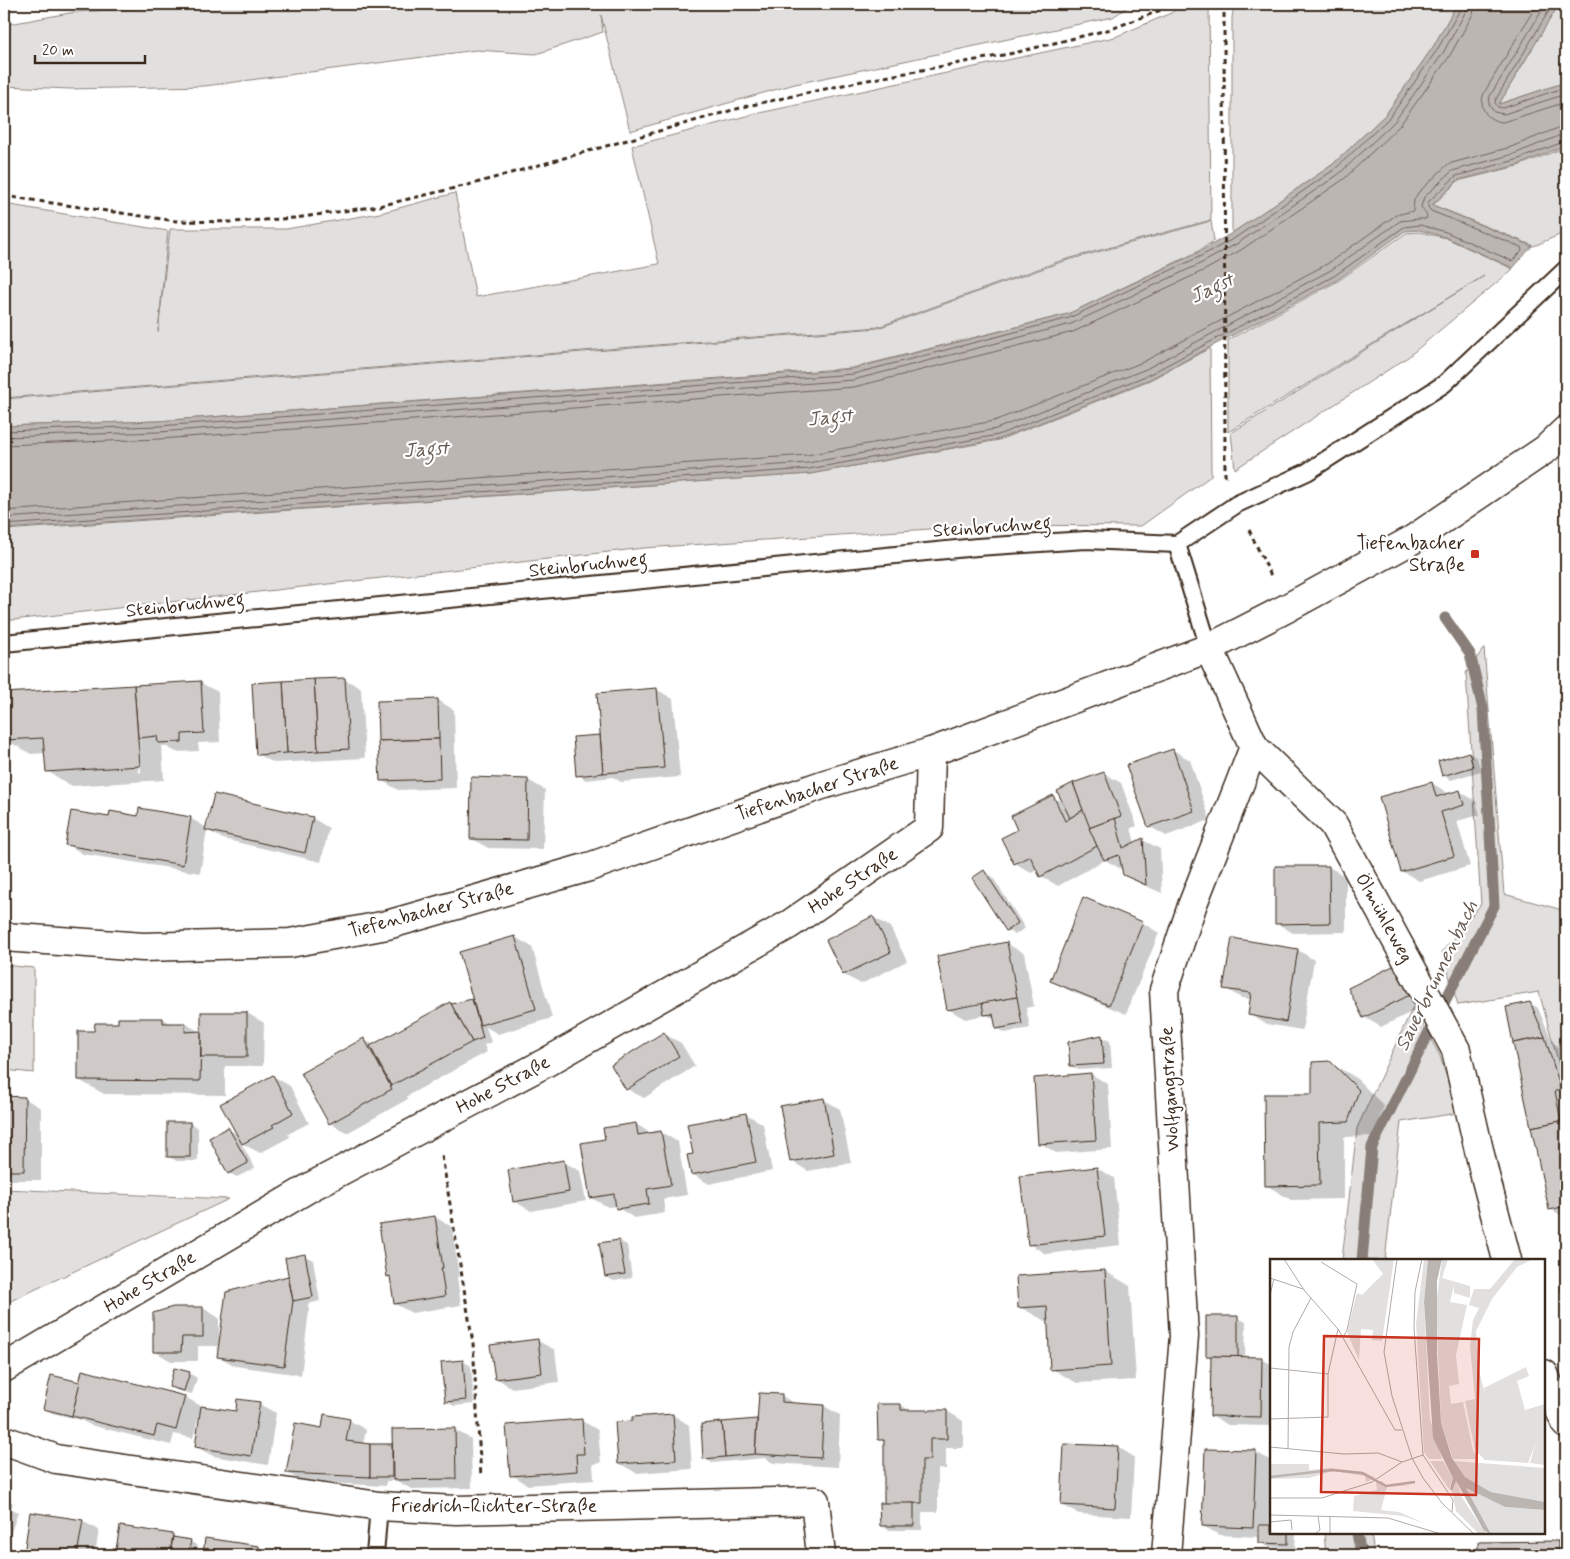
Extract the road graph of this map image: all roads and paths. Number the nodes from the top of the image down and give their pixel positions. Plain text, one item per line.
1 (1171, 4) edge
2 (1224, 4) edge
3 (4, 196) edge
4 (1566, 269) edge
5 (1566, 430) edge
6 (1237, 504) junction
7 (1177, 544) junction
8 (1287, 608) junction
9 (4, 643) edge
10 (1209, 648) junction
11 (1254, 747) junction
12 (931, 752) junction
13 (4, 937) edge
14 (436, 1120) junction
15 (1507, 1259) edge
16 (4, 1368) edge
17 (1545, 1376) edge
18 (1566, 1424) edge
19 (4, 1440) edge
20 (379, 1506) junction
21 (483, 1510) junction
22 (375, 1555) edge
23 (821, 1555) edge
24 (1166, 1555) edge

1 - 3 path
2 - 6 path
4 - 6 lane
5 - 8 street, Tiefenbacher Straße
6 - 7 lane
6 - 8 path
7 - 9 lane, Steinbruchweg
7 - 10 lane
8 - 10 street, Tiefenbacher Straße
10 - 11 street
10 - 12 street, Tiefenbacher Straße
11 - 15 street, Ölmühleweg
11 - 24 street, Wolfgangstraße
12 - 13 street, Tiefenbacher Straße
12 - 14 street, Hohe Straße
14 - 16 street, Hohe Straße
14 - 21 path
17 - 18 street
19 - 20 street, Friedrich-Richter-Straße
20 - 21 street, Friedrich-Richter-Straße
20 - 22 lane
21 - 23 street, Friedrich-Richter-Straße

